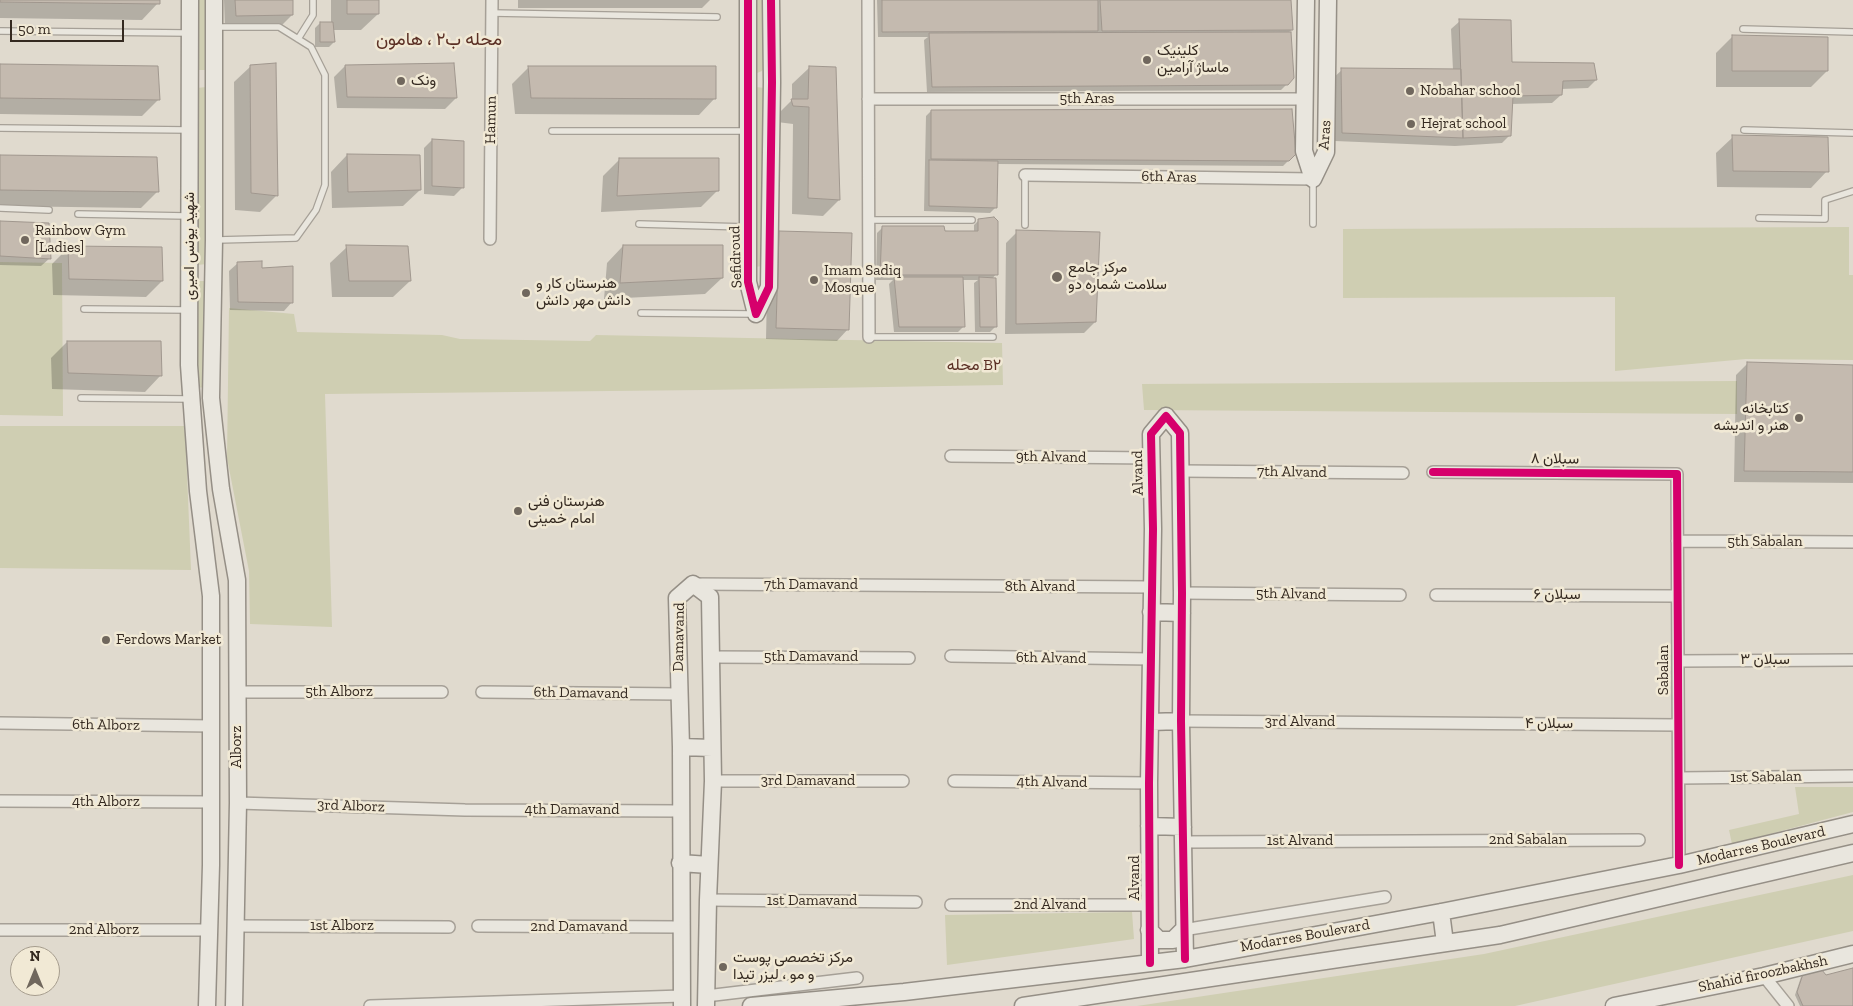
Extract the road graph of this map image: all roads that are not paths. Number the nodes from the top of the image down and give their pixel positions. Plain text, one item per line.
1 (190, 0) edge
2 (214, 0) edge
3 (313, 0) edge
4 (492, 0) edge
5 (748, 0) edge
6 (771, 0) edge
7 (868, 0) edge
8 (1306, 0) edge
9 (1328, 0) edge
10 (492, 13) junction
11 (717, 17) dead end
12 (213, 27) junction
13 (1743, 29) dead end
14 (0, 31) edge
15 (1853, 32) edge
16 (190, 33) junction
17 (1306, 34) junction
18 (1328, 35) junction
19 (298, 40) junction
20 (189, 79) junction
21 (213, 81) junction
22 (749, 82) junction
23 (772, 82) junction
24 (1306, 99) junction
25 (868, 100) junction
26 (0, 128) edge
27 (189, 130) junction
28 (1744, 130) dead end
29 (552, 131) dead end
30 (748, 131) junction
31 (1853, 133) edge
32 (1025, 174) joint
33 (1313, 179) junction
34 (1853, 192) edge
35 (0, 208) edge
36 (50, 210) dead end
37 (78, 214) dead end
38 (190, 216) junction
39 (1758, 218) dead end
40 (870, 220) junction
41 (972, 220) dead end
42 (639, 224) dead end
43 (1025, 224) dead end
44 (1313, 224) dead end
45 (748, 227) junction
46 (490, 239) dead end
47 (214, 240) junction
48 (190, 273) junction
49 (214, 274) junction
50 (748, 275) junction
51 (769, 276) junction
52 (84, 309) dead end
53 (190, 310) junction
54 (641, 313) dead end
55 (756, 314) junction
56 (869, 337) joint
57 (993, 337) dead end
58 (81, 398) dead end
59 (212, 398) junction
60 (192, 399) junction
61 (951, 456) dead end
62 (1152, 458) junction
63 (1181, 471) junction
64 (1433, 472) dead end
65 (1403, 473) dead end
66 (1676, 474) joint
67 (221, 489) joint
68 (198, 491) joint
69 (1153, 529) junction
70 (1182, 530) junction
71 (1677, 541) junction
72 (1853, 542) edge
73 (693, 584) junction
74 (928, 586) joint
75 (1151, 587) junction
76 (1182, 593) junction
77 (1400, 595) dead end
78 (1436, 595) dead end
79 (1677, 596) junction
80 (1151, 612) junction
81 (1182, 613) junction
82 (211, 630) junction
83 (237, 630) junction
84 (951, 656) dead end
85 (712, 657) junction
86 (909, 658) dead end
87 (1150, 660) junction
88 (1853, 660) edge
89 (1678, 661) junction
90 (237, 692) junction
91 (442, 692) dead end
92 (482, 692) dead end
93 (679, 694) junction
94 (1151, 722) junction
95 (1181, 722) junction
96 (0, 723) edge
97 (1419, 723) joint
98 (1678, 725) junction
99 (212, 726) junction
100 (681, 747) junction
101 (712, 748) junction
102 (1853, 776) edge
103 (1679, 778) junction
104 (713, 781) junction
105 (904, 781) dead end
106 (954, 781) dead end
107 (1149, 783) junction
108 (0, 801) edge
109 (212, 802) junction
110 (238, 803) junction
111 (465, 810) joint
112 (680, 811) junction
113 (1853, 824) edge
114 (1149, 826) junction
115 (1183, 834) junction
116 (1418, 840) joint
117 (1639, 840) dead end
118 (1853, 853) edge
119 (680, 863) junction
120 (237, 864) junction
121 (212, 865) junction
122 (709, 865) junction
123 (1679, 865) junction
124 (1384, 897) dead end
125 (708, 900) junction
126 (916, 902) dead end
127 (951, 905) dead end
128 (1149, 905) junction
129 (1441, 912) junction
130 (236, 926) junction
131 (478, 926) dead end
132 (449, 927) dead end
133 (680, 927) junction
134 (0, 930) edge
135 (209, 930) junction
136 (1149, 930) junction
137 (1183, 930) junction
138 (1445, 943) junction
139 (1853, 954) edge
140 (1185, 959) junction
141 (1150, 963) junction
142 (1764, 976) junction
143 (857, 978) dead end
144 (682, 1001) edge
145 (706, 1001) edge
146 (207, 1006) edge
147 (234, 1006) edge
148 (370, 1006) edge
149 (751, 1006) edge
150 (1023, 1006) edge
151 (1614, 1006) edge
152 (1788, 1006) edge

1 - 16 main road, شهید یونس امیری
2 - 12 main road, شهید یونس امیری
3 - 19 lane
4 - 10 street, Hamun
5 - 22 main road, Sefidroud
6 - 23 main road, Sefidroud
7 - 25 street
8 - 17 main road, Aras
9 - 18 main road, Aras
10 - 11 lane
10 - 46 street, Hamun
12 - 19 lane
12 - 21 main road, شهید یونس امیری
13 - 15 lane
14 - 16 lane
16 - 20 main road, شهید یونس امیری
17 - 18 main road
17 - 24 main road, Aras
18 - 33 main road, Aras
19 - 47 lane
20 - 21 main road
20 - 27 main road, شهید یونس امیری
21 - 47 main road, شهید یونس امیری
22 - 23 main road
22 - 30 main road, Sefidroud
23 - 51 main road, Sefidroud
24 - 25 street, 5th Aras
24 - 33 main road, Aras
25 - 40 street
26 - 27 lane
27 - 38 main road, شهید یونس امیری
28 - 31 lane
29 - 30 lane
30 - 45 main road, Sefidroud
32 - 33 street, 6th Aras
32 - 43 lane
33 - 44 lane
34 - 39 lane
35 - 36 lane
37 - 38 lane
38 - 48 main road, شهید یونس امیری
40 - 41 lane
40 - 56 street
42 - 45 lane
45 - 50 main road, Sefidroud
47 - 49 main road, شهید یونس امیری
48 - 49 main road
48 - 53 main road, شهید یونس امیری
49 - 59 main road, شهید یونس امیری
50 - 51 main road
50 - 55 main road, Sefidroud
51 - 55 main road, Sefidroud
52 - 53 lane
53 - 60 main road, شهید یونس امیری
54 - 55 lane
56 - 57 lane
58 - 60 lane
59 - 60 main road
59 - 67 main road, شهید یونس امیری
60 - 68 main road, شهید یونس امیری
61 - 62 street, 9th Alvand
62 - 63 main road, Alvand
62 - 69 main road, Alvand
63 - 65 street, 7th Alvand
63 - 70 main road, Alvand
64 - 66 street, سبلان ۸
66 - 71 street, Sabalan
67 - 83 main road, Alborz
68 - 82 main road, Alborz
69 - 70 main road
69 - 75 main road, Alvand
70 - 76 main road, Alvand
71 - 72 street, 5th Sabalan
71 - 79 street, Sabalan
73 - 74 street, 7th Damavand
73 - 85 main road, Damavand
73 - 93 main road, Damavand
74 - 75 street, 8th Alvand
75 - 80 main road, Alvand
76 - 77 street, 5th Alvand
76 - 81 main road, Alvand
78 - 79 street, سبلان ۶
79 - 89 street, Sabalan
80 - 81 main road
80 - 87 main road, Alvand
81 - 95 main road, Alvand
82 - 83 main road
82 - 99 main road, Alborz
83 - 90 main road, Alborz
84 - 87 street, 6th Alvand
85 - 86 street, 5th Damavand
85 - 101 main road, Damavand
87 - 94 main road, Alvand
88 - 89 street, سبلان ۳
89 - 98 street, Sabalan
90 - 91 street, 5th Alborz
90 - 110 main road, Alborz
92 - 93 street, 6th Damavand
93 - 100 main road, Damavand
94 - 95 main road
94 - 107 main road, Alvand
95 - 97 street, 3rd Alvand
95 - 115 main road, Alvand
96 - 99 street, 6th Alborz
97 - 98 street, سبلان ۴
98 - 103 street, Sabalan
99 - 109 main road, Alborz
100 - 101 main road
100 - 112 main road, Damavand
101 - 104 main road, Damavand
102 - 103 street, 1st Sabalan
103 - 123 street, Sabalan
104 - 105 street, 3rd Damavand
104 - 122 main road, Damavand
106 - 107 street, 4th Alvand
107 - 114 main road, Alvand
108 - 109 street, 4th Alborz
109 - 121 main road, Alborz
110 - 111 street, 3rd Alborz
110 - 120 main road, Alborz
111 - 112 street, 4th Damavand
112 - 119 main road, Damavand
113 - 123 main road, Modarres Boulevard
114 - 115 main road
114 - 128 main road, Alvand
115 - 116 street, 1st Alvand
115 - 137 main road, Alvand
116 - 117 street, 2nd Sabalan
118 - 138 main road, Modarres Boulevard
119 - 122 main road
119 - 133 main road, Damavand
120 - 121 main road
120 - 130 main road, Alborz
121 - 135 main road, Alborz
122 - 125 main road, Damavand
123 - 129 main road, Modarres Boulevard
124 - 137 street
125 - 126 street, 1st Damavand
125 - 145 main road, Damavand
127 - 128 street, 2nd Alvand
128 - 136 main road, Alvand
129 - 138 main road
129 - 140 main road, Modarres Boulevard
130 - 132 street, 1st Alborz
130 - 147 main road, Alborz
131 - 133 street, 2nd Damavand
133 - 144 main road, Damavand
134 - 135 street, 2nd Alborz
135 - 146 main road, Alborz
136 - 137 main road
136 - 141 main road, Alvand
137 - 140 main road, Alvand
138 - 150 main road, Modarres Boulevard
139 - 142 main road, Shahid firoozbakhsh
140 - 141 main road, Modarres Boulevard
141 - 149 main road, Modarres Boulevard
142 - 151 main road, Shahid firoozbakhsh
142 - 152 street
143 - 145 street
144 - 145 main road
144 - 148 street

